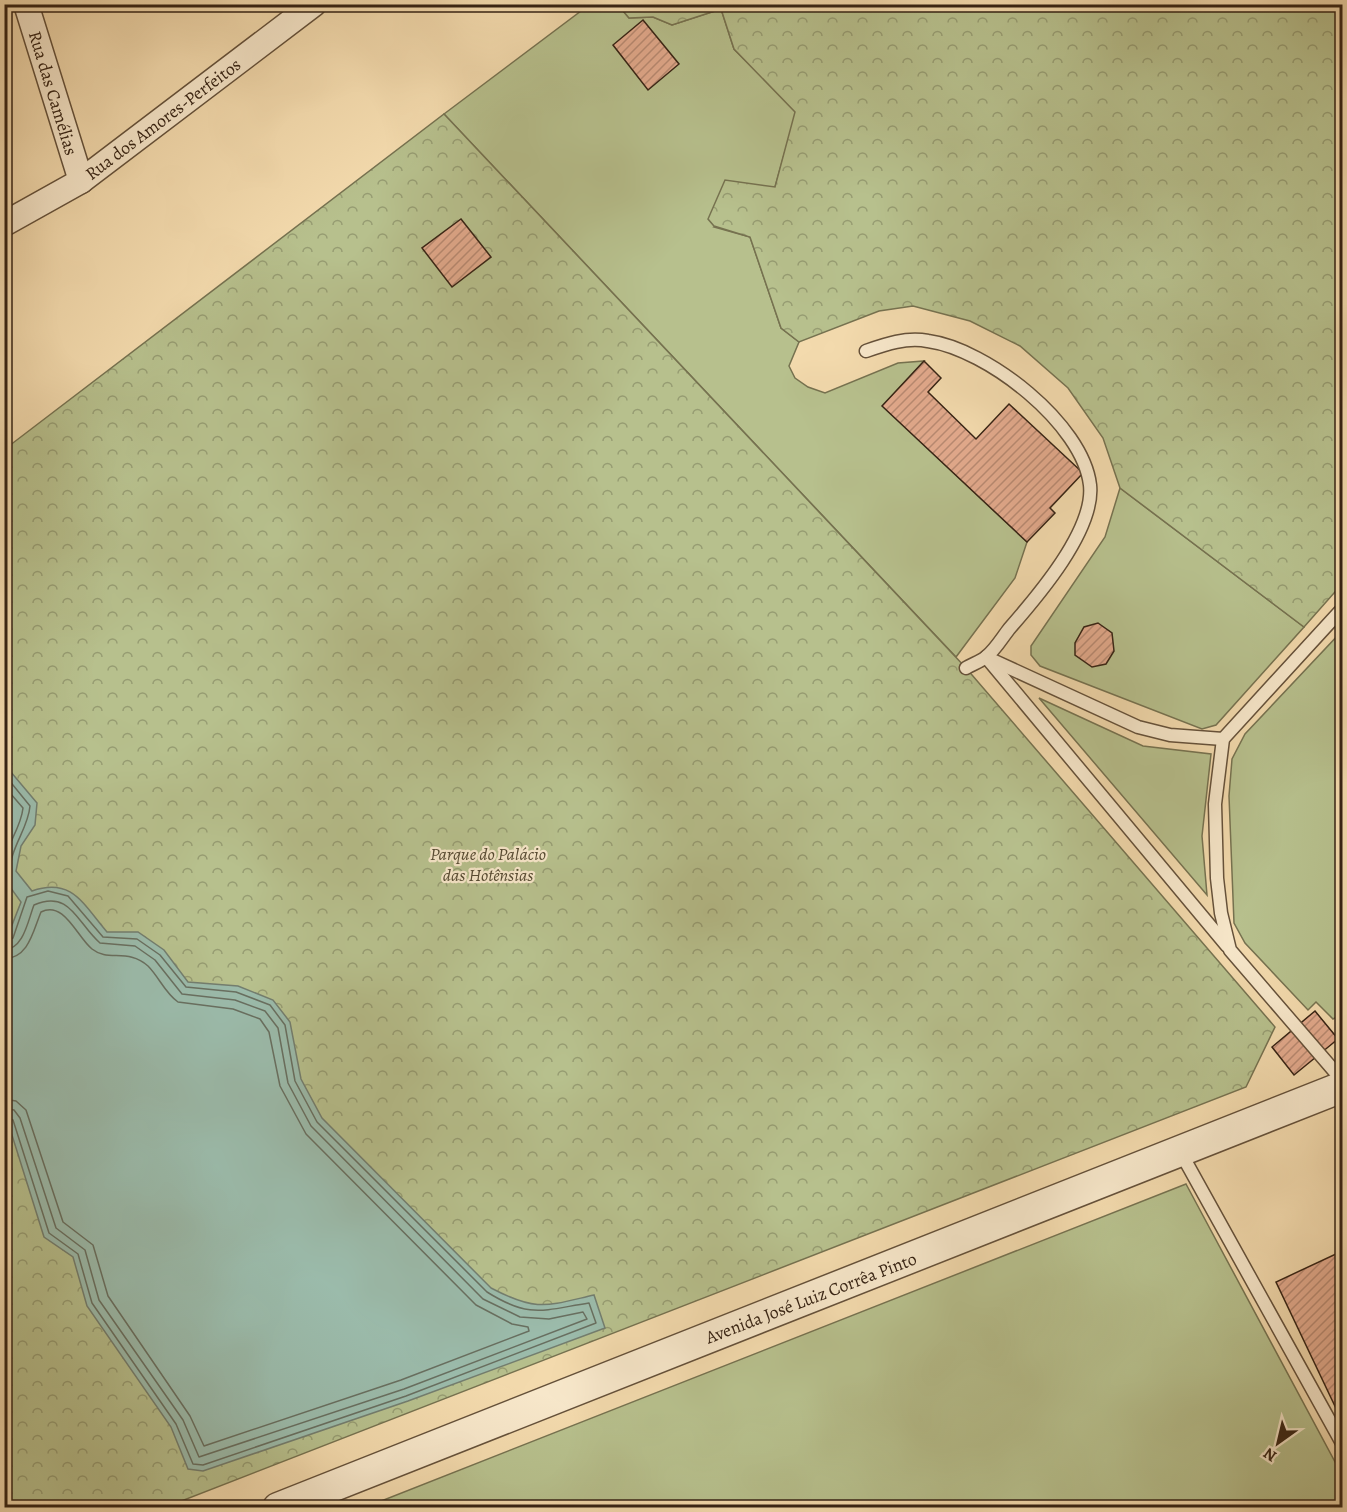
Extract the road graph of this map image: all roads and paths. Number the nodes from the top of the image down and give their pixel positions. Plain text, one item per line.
1 (26, 4) edge
2 (314, 4) edge
3 (81, 181) junction
4 (4, 224) edge
5 (866, 351) dead end
6 (1342, 609) edge
7 (986, 657) junction
8 (966, 668) dead end
9 (1223, 739) junction
10 (1230, 950) junction
11 (1342, 1080) edge
12 (1342, 1087) edge
13 (1181, 1153) junction
14 (1342, 1443) edge
15 (279, 1508) edge

1 - 3 street, Rua das Camélias
2 - 3 street, Rua dos Amores-Perfeitos
3 - 4 street, Rua dos Amores-Perfeitos
5 - 7 lane
6 - 9 lane
7 - 8 lane
7 - 9 lane
7 - 10 lane
9 - 10 lane
10 - 11 lane
12 - 13 street, Avenida José Luiz Corrêa Pinto
13 - 14 lane
13 - 15 street, Avenida José Luiz Corrêa Pinto

